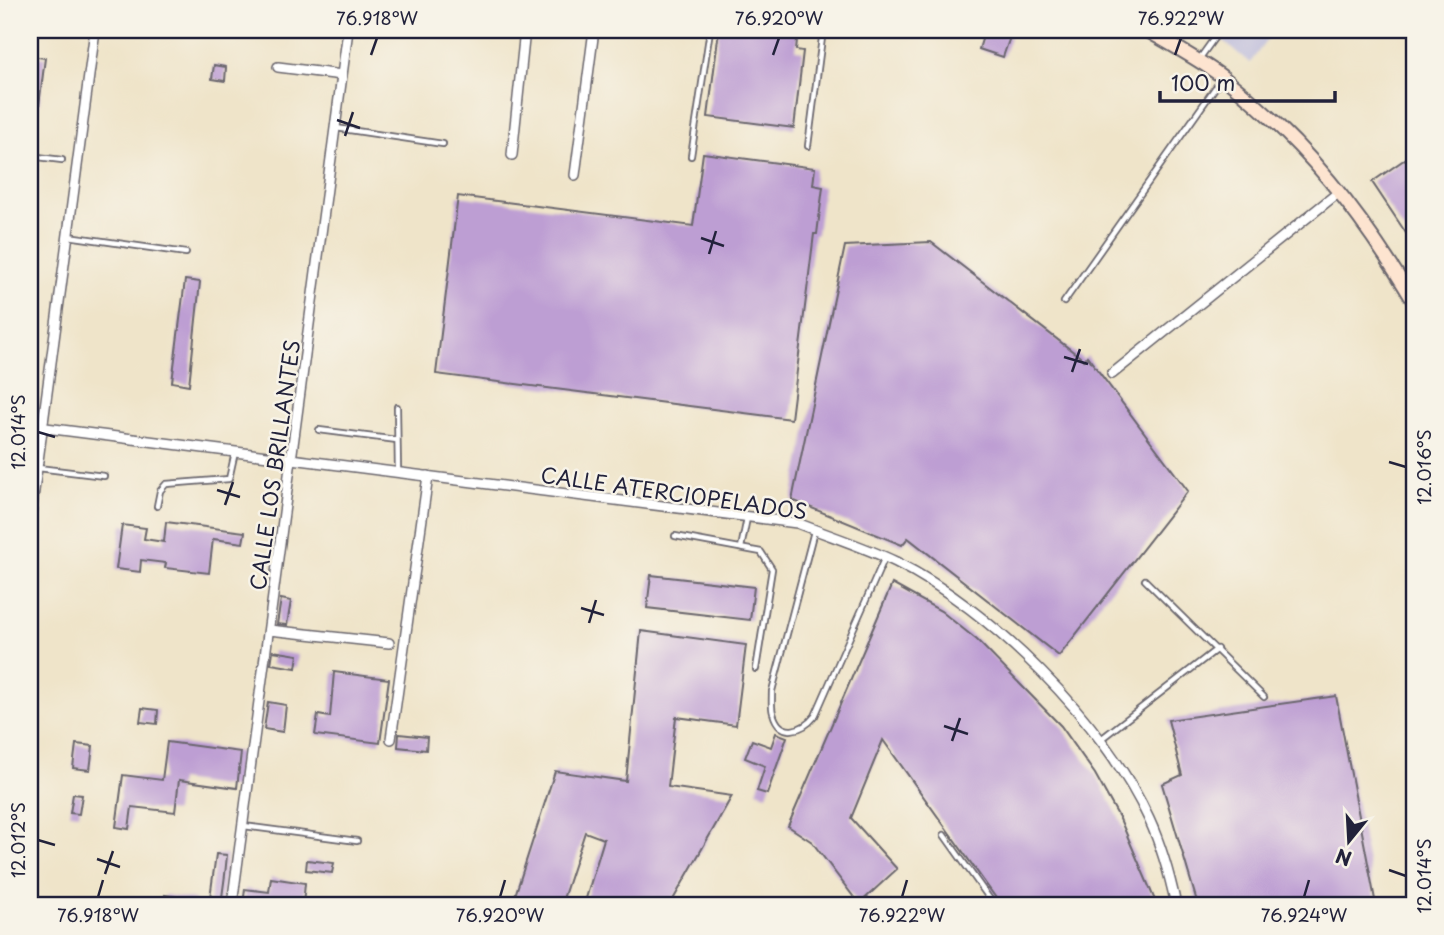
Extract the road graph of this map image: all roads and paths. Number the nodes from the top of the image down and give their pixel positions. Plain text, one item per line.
1 (94, 30) edge
2 (348, 30) edge
3 (525, 30) edge
4 (594, 30) edge
5 (710, 30) edge
6 (823, 30) edge
7 (1146, 30) edge
8 (1220, 30) edge
9 (1197, 61) junction
10 (278, 67) dead end
11 (342, 75) junction
12 (1222, 77) junction
13 (335, 128) junction
14 (443, 144) dead end
15 (808, 146) dead end
16 (512, 155) dead end
17 (30, 156) edge
18 (691, 156) dead end
19 (62, 160) dead end
20 (575, 175) dead end
21 (1339, 192) junction
22 (67, 236) junction
23 (186, 253) dead end
24 (1064, 302) dead end
25 (1414, 302) edge
26 (1112, 374) dead end
27 (397, 407) dead end
28 (30, 426) edge
29 (42, 428) junction
30 (319, 430) dead end
31 (397, 440) junction
32 (235, 451) junction
33 (293, 458) junction
34 (33, 468) edge
35 (398, 472) junction
36 (104, 476) dead end
37 (428, 476) junction
38 (158, 506) dead end
39 (747, 517) junction
40 (30, 521) edge
41 (814, 530) junction
42 (675, 536) dead end
43 (741, 548) junction
44 (885, 558) junction
45 (1145, 580) dead end
46 (269, 630) junction
47 (389, 643) dead end
48 (1217, 649) junction
49 (756, 669) dead end
50 (1264, 697) dead end
51 (391, 739) dead end
52 (1101, 739) junction
53 (243, 826) junction
54 (944, 835) dead end
55 (357, 841) dead end
56 (232, 905) edge
57 (994, 905) edge
58 (1176, 905) edge

1 - 22 street
2 - 11 street, CALLE LOS BRILLANTES
3 - 16 street
4 - 20 street
5 - 18 lane
6 - 15 lane
7 - 9 street
8 - 9 lane
9 - 12 street
10 - 11 street
11 - 13 street, CALLE LOS BRILLANTES
12 - 21 street
12 - 24 lane
13 - 14 lane
13 - 33 street, CALLE LOS BRILLANTES
17 - 19 lane
21 - 25 street
21 - 26 street
22 - 23 lane
22 - 29 street
27 - 31 lane
28 - 29 street, CALLE ATERCIOPELADOS
29 - 32 street, CALLE ATERCIOPELADOS
29 - 34 street
30 - 31 lane
31 - 35 lane
32 - 33 street, CALLE ATERCIOPELADOS
32 - 38 lane
33 - 35 street, CALLE ATERCIOPELADOS
33 - 46 street, CALLE LOS BRILLANTES
34 - 36 lane
34 - 40 street
35 - 37 street, CALLE ATERCIOPELADOS
37 - 39 street, CALLE ATERCIOPELADOS
37 - 51 street
39 - 41 street, CALLE ATERCIOPELADOS
39 - 43 lane
41 - 44 street, CALLE ATERCIOPELADOS
41 - 44 lane
42 - 43 lane
43 - 49 lane
44 - 52 street, CALLE ATERCIOPELADOS
45 - 48 lane
46 - 47 street
46 - 53 street, CALLE LOS BRILLANTES
48 - 50 lane
48 - 52 lane
52 - 58 street, CALLE ATERCIOPELADOS
53 - 55 lane
53 - 56 street, CALLE LOS BRILLANTES
54 - 57 lane

